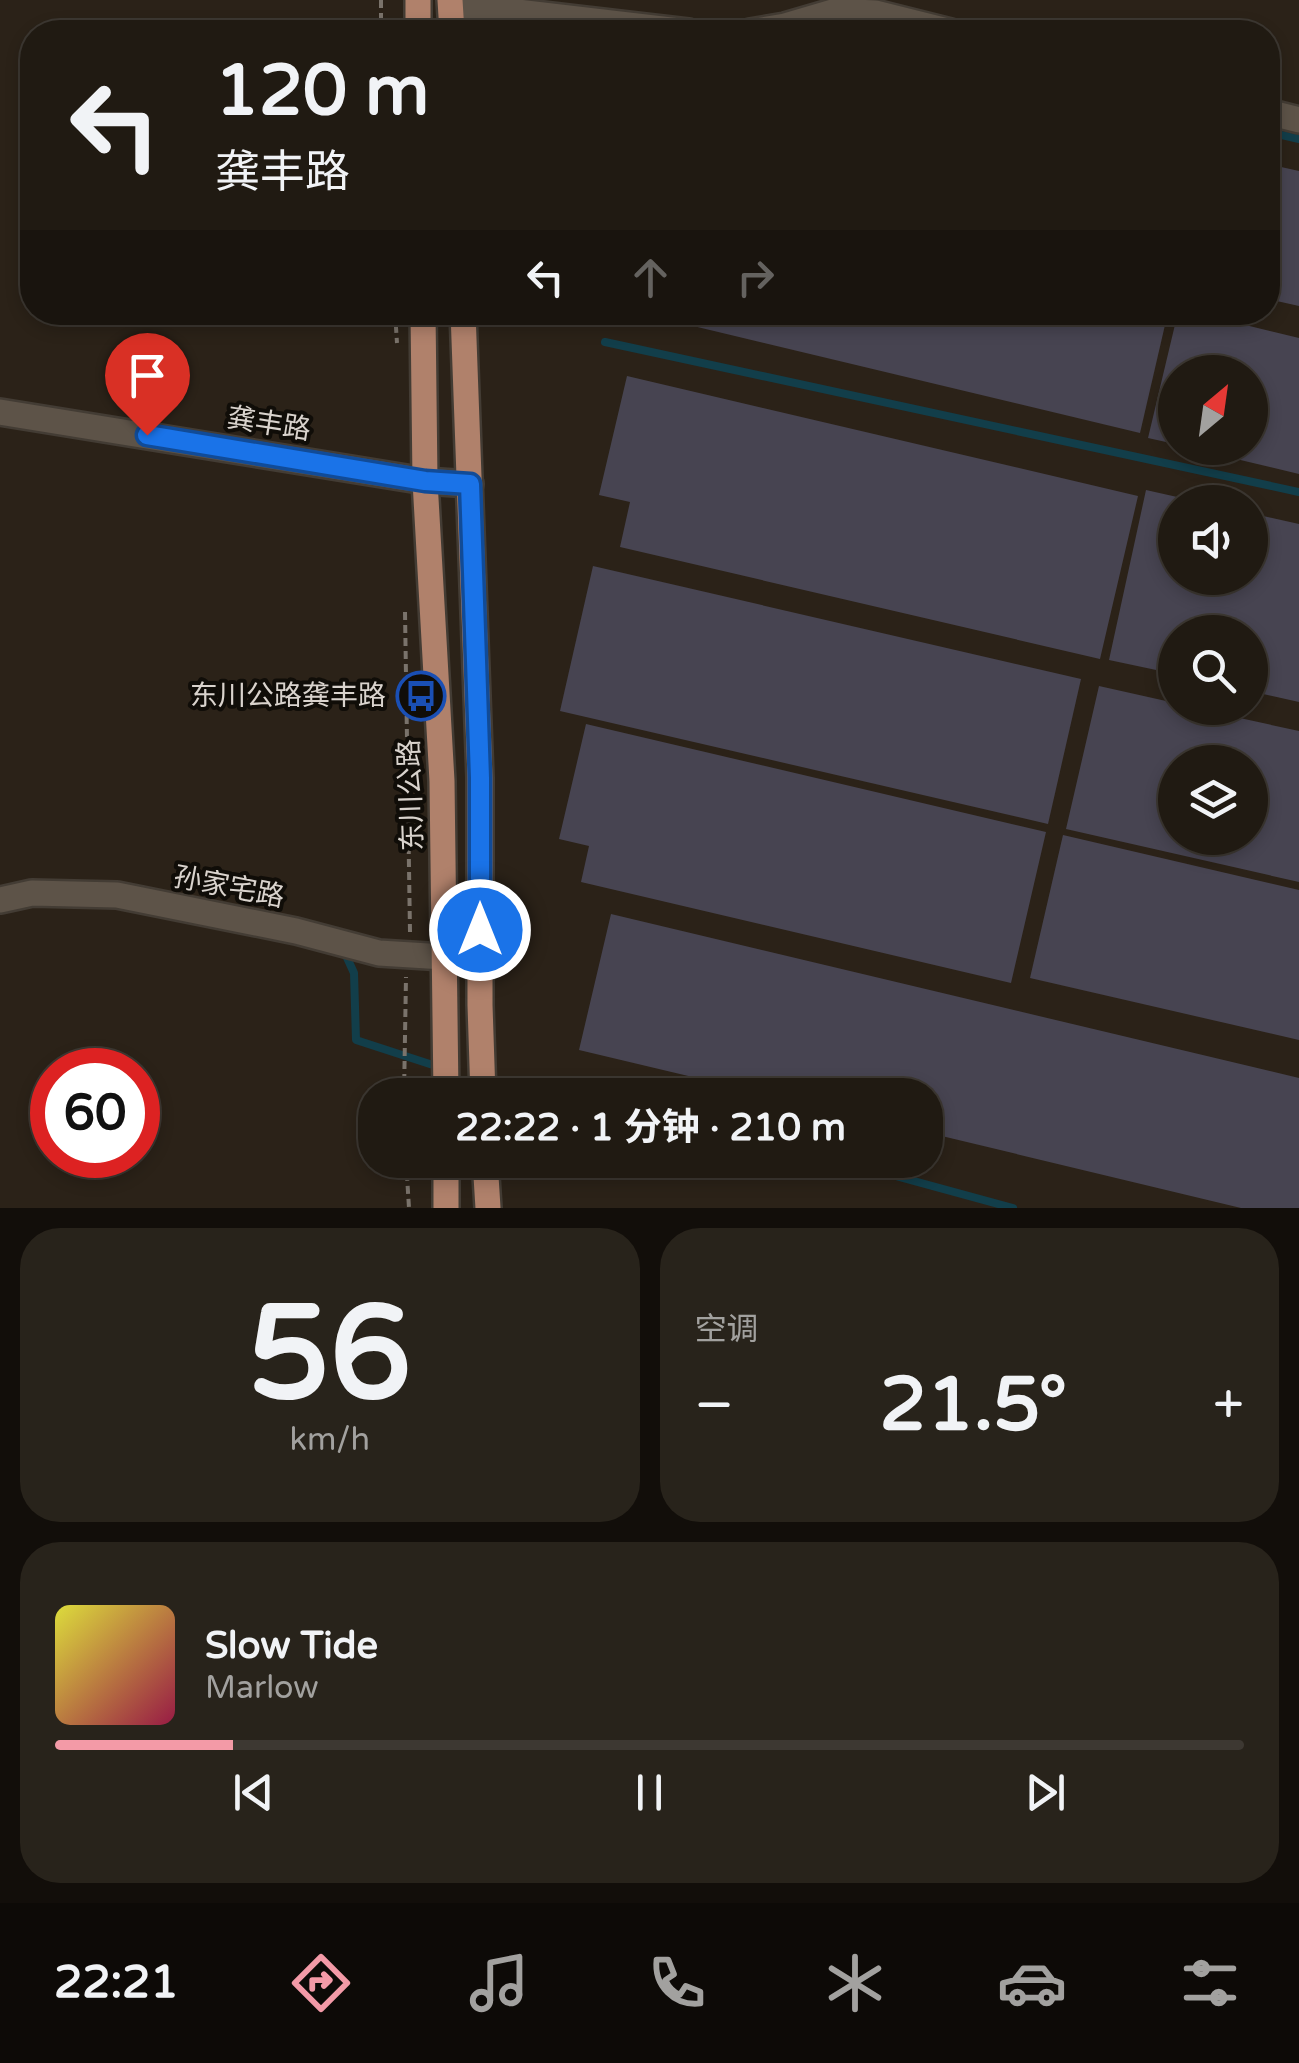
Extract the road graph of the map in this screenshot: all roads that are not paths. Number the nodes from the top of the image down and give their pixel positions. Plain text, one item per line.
1 (451, 15) edge
2 (586, 20) edge
3 (805, 20) edge
4 (903, 20) edge
5 (423, 325) edge
6 (464, 325) edge
7 (0, 412) edge
8 (425, 481) junction
9 (470, 484) junction
10 (0, 900) edge
11 (444, 957) junction
12 (446, 1078) edge
13 (482, 1078) edge
14 (446, 1178) edge
15 (486, 1178) edge
16 (446, 1208) edge
17 (488, 1208) edge

1 - 2 street
3 - 4 street
5 - 8 main road, 东川公路
6 - 9 main road
7 - 8 street, 龚丰路
8 - 9 street, 龚丰路
8 - 11 main road, 东川公路
9 - 13 main road
10 - 11 street, 孙家宅路
11 - 12 main road, 东川公路
14 - 16 main road
15 - 17 main road

